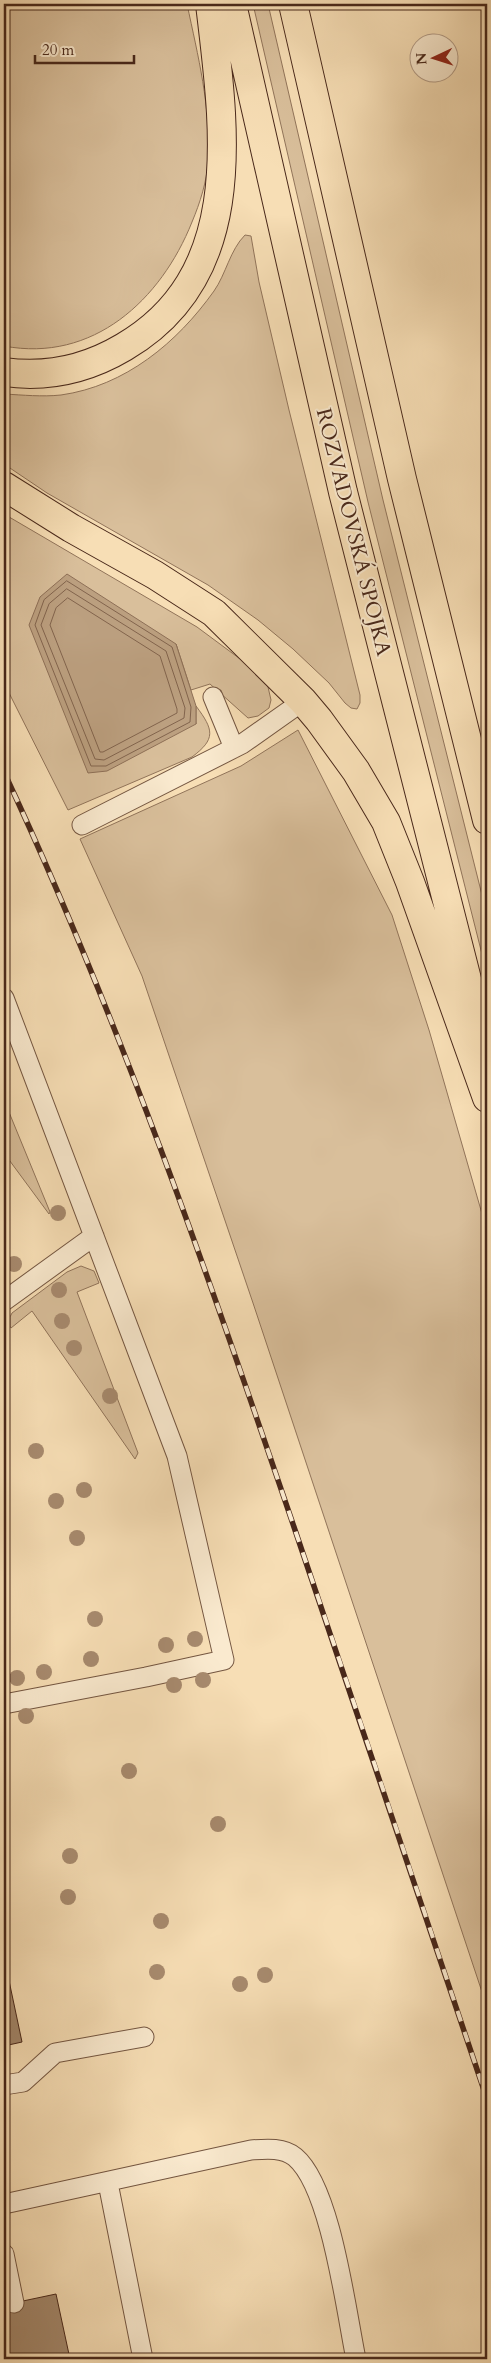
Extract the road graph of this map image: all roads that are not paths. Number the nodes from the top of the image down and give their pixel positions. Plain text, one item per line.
1 (210, 4) edge
2 (232, 4) edge
3 (293, 4) edge
4 (4, 372) edge
5 (4, 486) edge
6 (213, 698) dead end
7 (303, 701) junction
8 (234, 748) junction
9 (487, 820) edge
10 (82, 825) dead end
11 (5, 1009) edge
12 (487, 1058) edge
13 (487, 1098) edge
14 (94, 1236) junction
15 (4, 1301) edge
16 (4, 1704) edge
17 (144, 2037) dead end
18 (4, 2084) edge
19 (108, 2183) junction
20 (4, 2204) edge
21 (4, 2254) edge
22 (14, 2303) dead end
23 (143, 2359) edge
24 (356, 2359) edge

1 - 4 highway
2 - 12 highway, ROZVADOVSKÁ SPOJKA
3 - 9 highway
5 - 7 highway
6 - 8 lane
7 - 8 lane
7 - 13 highway
8 - 10 lane
11 - 14 lane
14 - 15 lane
14 - 16 lane
17 - 18 lane
19 - 20 lane
19 - 23 lane
19 - 24 lane
21 - 22 lane

